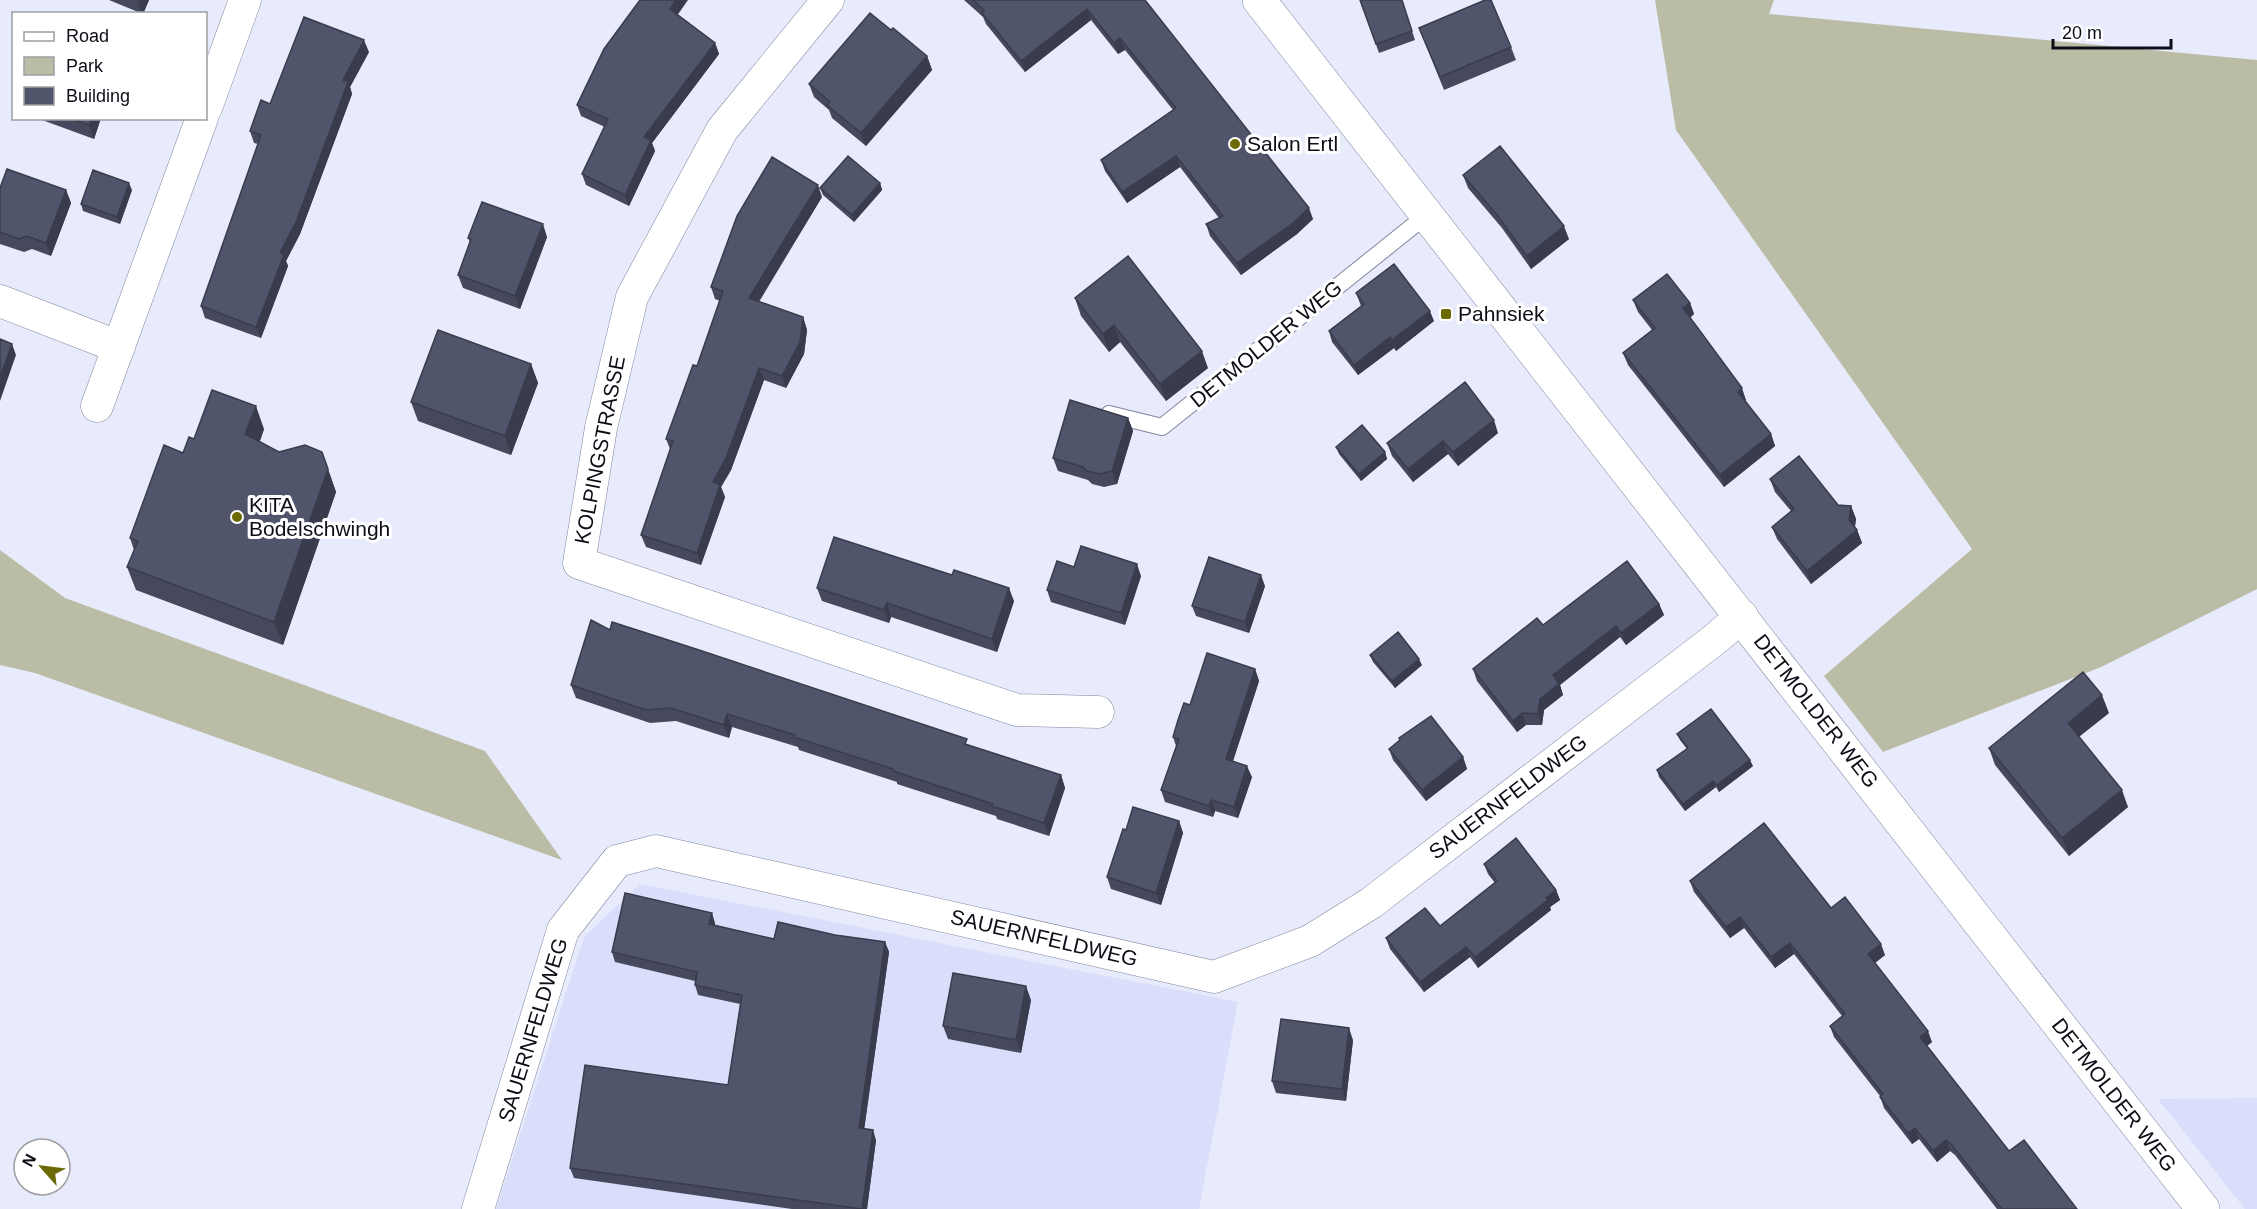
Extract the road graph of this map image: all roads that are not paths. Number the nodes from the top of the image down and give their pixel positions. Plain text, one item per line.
1 (245, 0) edge
2 (828, 0) edge
3 (1259, 0) edge
4 (207, 105) edge
5 (201, 120) edge
6 (1428, 214) junction
7 (0, 301) edge
8 (119, 347) junction
9 (96, 406) dead end
10 (1091, 410) edge
11 (1742, 616) junction
12 (1098, 712) dead end
13 (478, 1209) edge
14 (2203, 1209) edge

1 - 4 street
2 - 12 street, KOLPINGSTRASSE
3 - 6 street, DETMOLDER WEG
5 - 8 street
6 - 10 lane, DETMOLDER WEG
6 - 11 street, DETMOLDER WEG
7 - 8 street
8 - 9 street
11 - 13 street, SAUERNFELDWEG
11 - 14 street, DETMOLDER WEG

